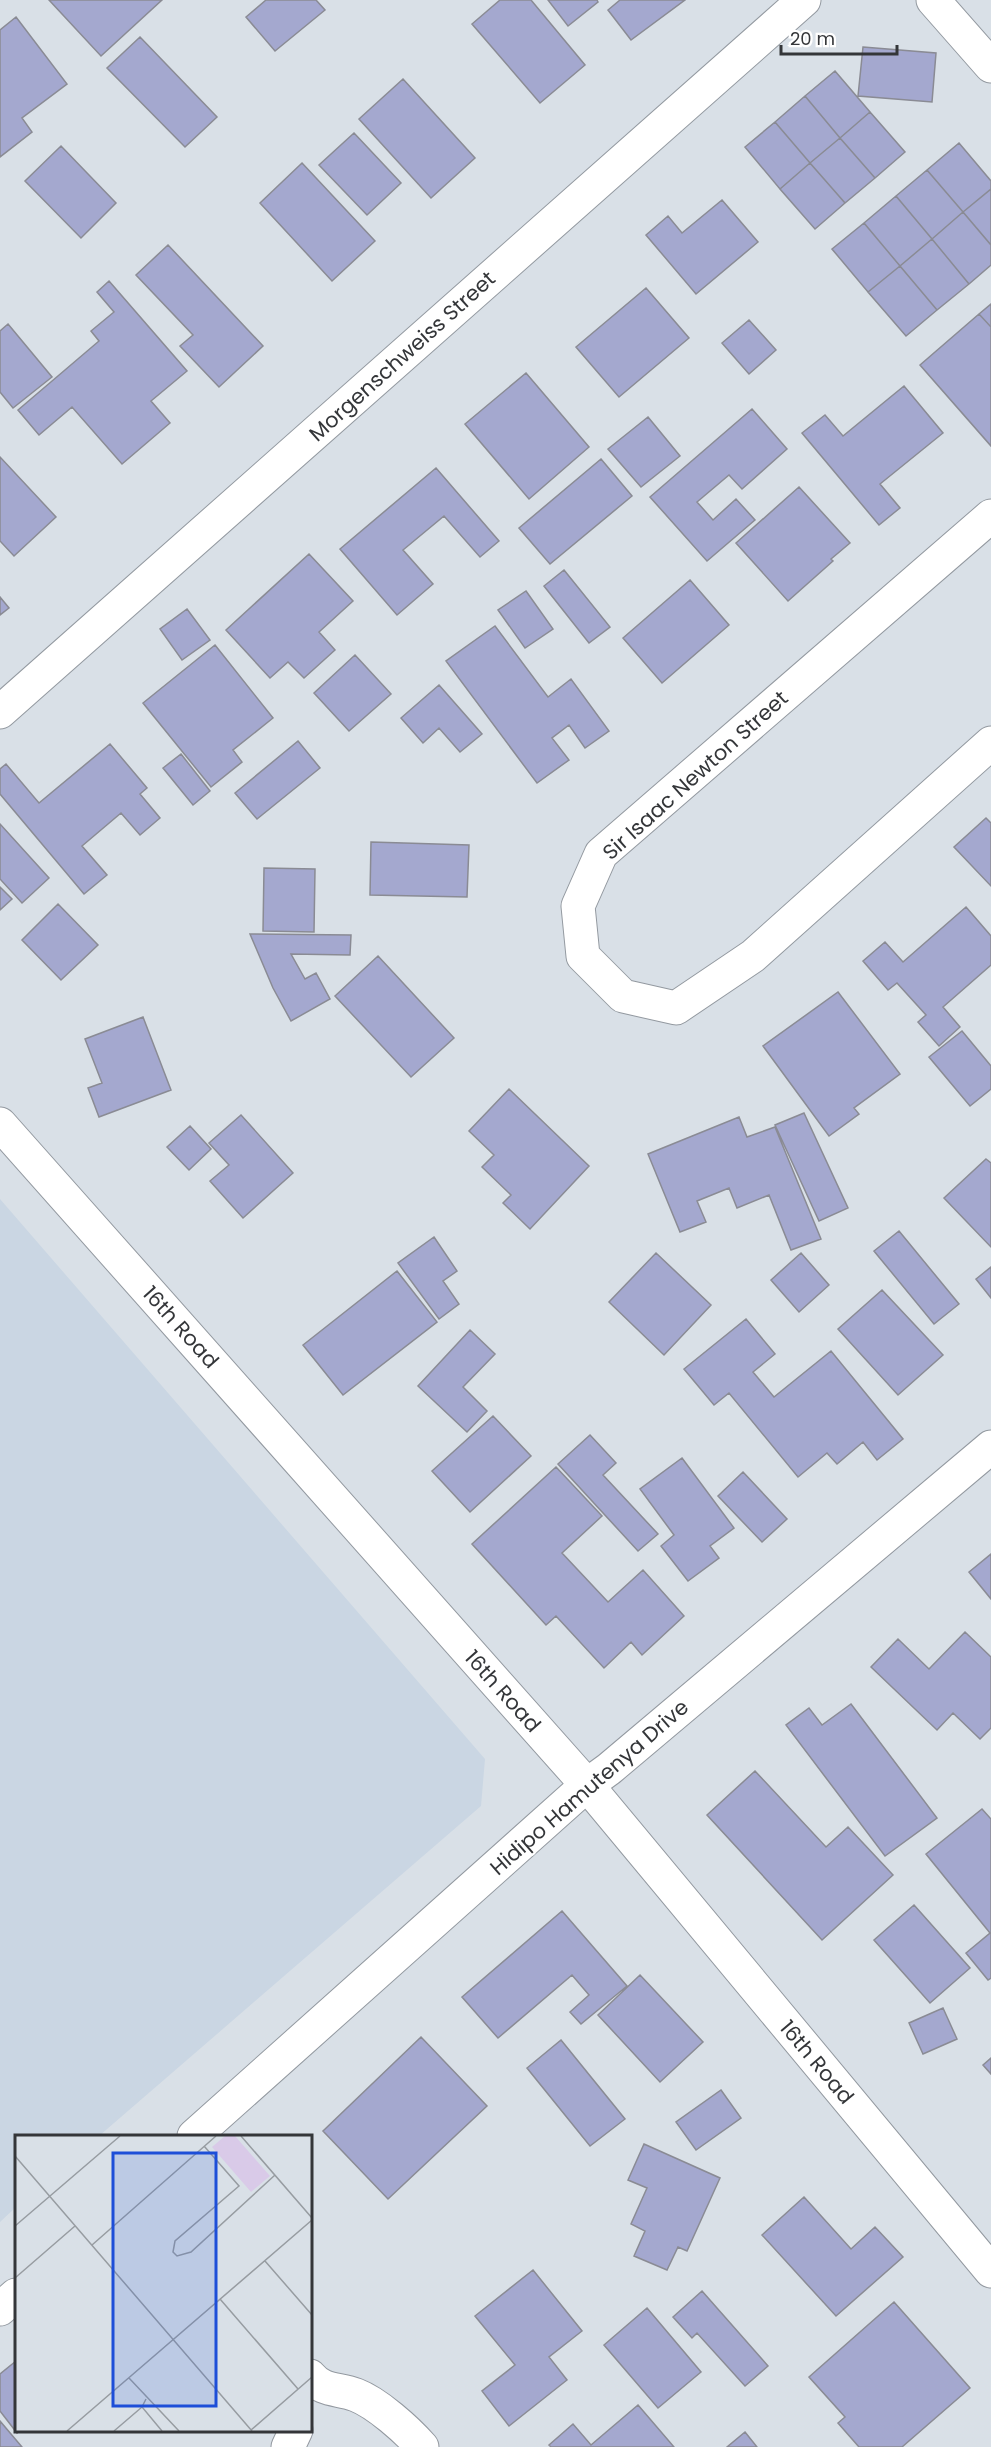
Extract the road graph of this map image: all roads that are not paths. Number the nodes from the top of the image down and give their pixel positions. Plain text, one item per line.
1 (804, 0) edge
2 (933, 0) edge
3 (991, 66) edge
4 (991, 516) edge
5 (0, 712) edge
6 (991, 743) edge
7 (0, 1124) edge
8 (991, 1447) edge
9 (586, 1785) junction
10 (196, 2135) edge
11 (991, 2271) edge
12 (15, 2296) edge
13 (0, 2309) edge
14 (313, 2388) edge
15 (295, 2432) edge
16 (288, 2447) edge
17 (422, 2447) edge

1 - 5 street, Morgenschweiss Street
2 - 3 street
4 - 6 street, Sir Isaac Newton Street
7 - 9 street, 16th Road
8 - 9 street, Hidipo Hamutenya Drive
9 - 10 street, Hidipo Hamutenya Drive
9 - 11 street, 16th Road
12 - 13 street
14 - 17 street
15 - 16 street

